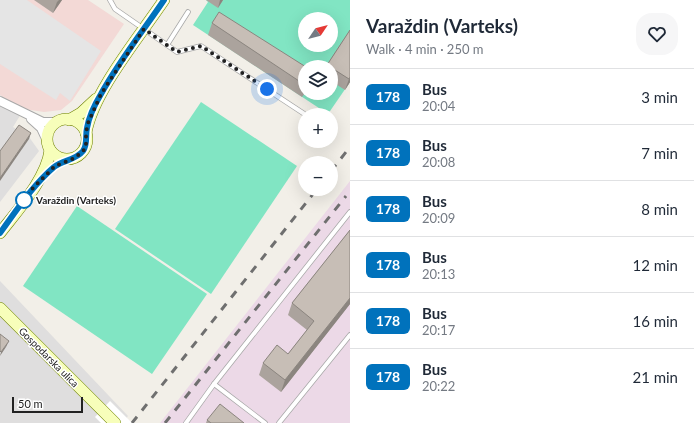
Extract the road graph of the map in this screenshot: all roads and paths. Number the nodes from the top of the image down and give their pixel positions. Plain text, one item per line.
1 (110, 0) edge
2 (164, 0) edge
3 (188, 12) dead end
4 (144, 29) junction
5 (167, 45) junction
6 (101, 94) junction
7 (0, 101) edge
8 (298, 110) edge
9 (29, 116) junction
10 (69, 120) junction
11 (57, 122) junction
12 (86, 133) junction
13 (48, 145) junction
14 (69, 159) junction
15 (33, 188) junction
16 (350, 212) edge
17 (0, 233) edge
18 (0, 308) edge
19 (350, 335) edge
20 (214, 384) junction
21 (115, 423) edge
22 (186, 423) edge
23 (265, 423) edge
24 (279, 423) edge

1 - 4 lane
2 - 4 main road
3 - 5 lane
4 - 5 lane
4 - 6 main road
5 - 8 lane
6 - 10 main road
6 - 12 main road
7 - 9 street
9 - 11 street
9 - 13 street
10 - 11 main road
10 - 12 main road
11 - 13 main road
12 - 14 main road
13 - 14 main road
13 - 15 main road
14 - 15 main road
15 - 17 main road
16 - 20 lane
18 - 21 main road, Gospodarska ulica
19 - 24 lane
20 - 22 lane
20 - 23 lane

